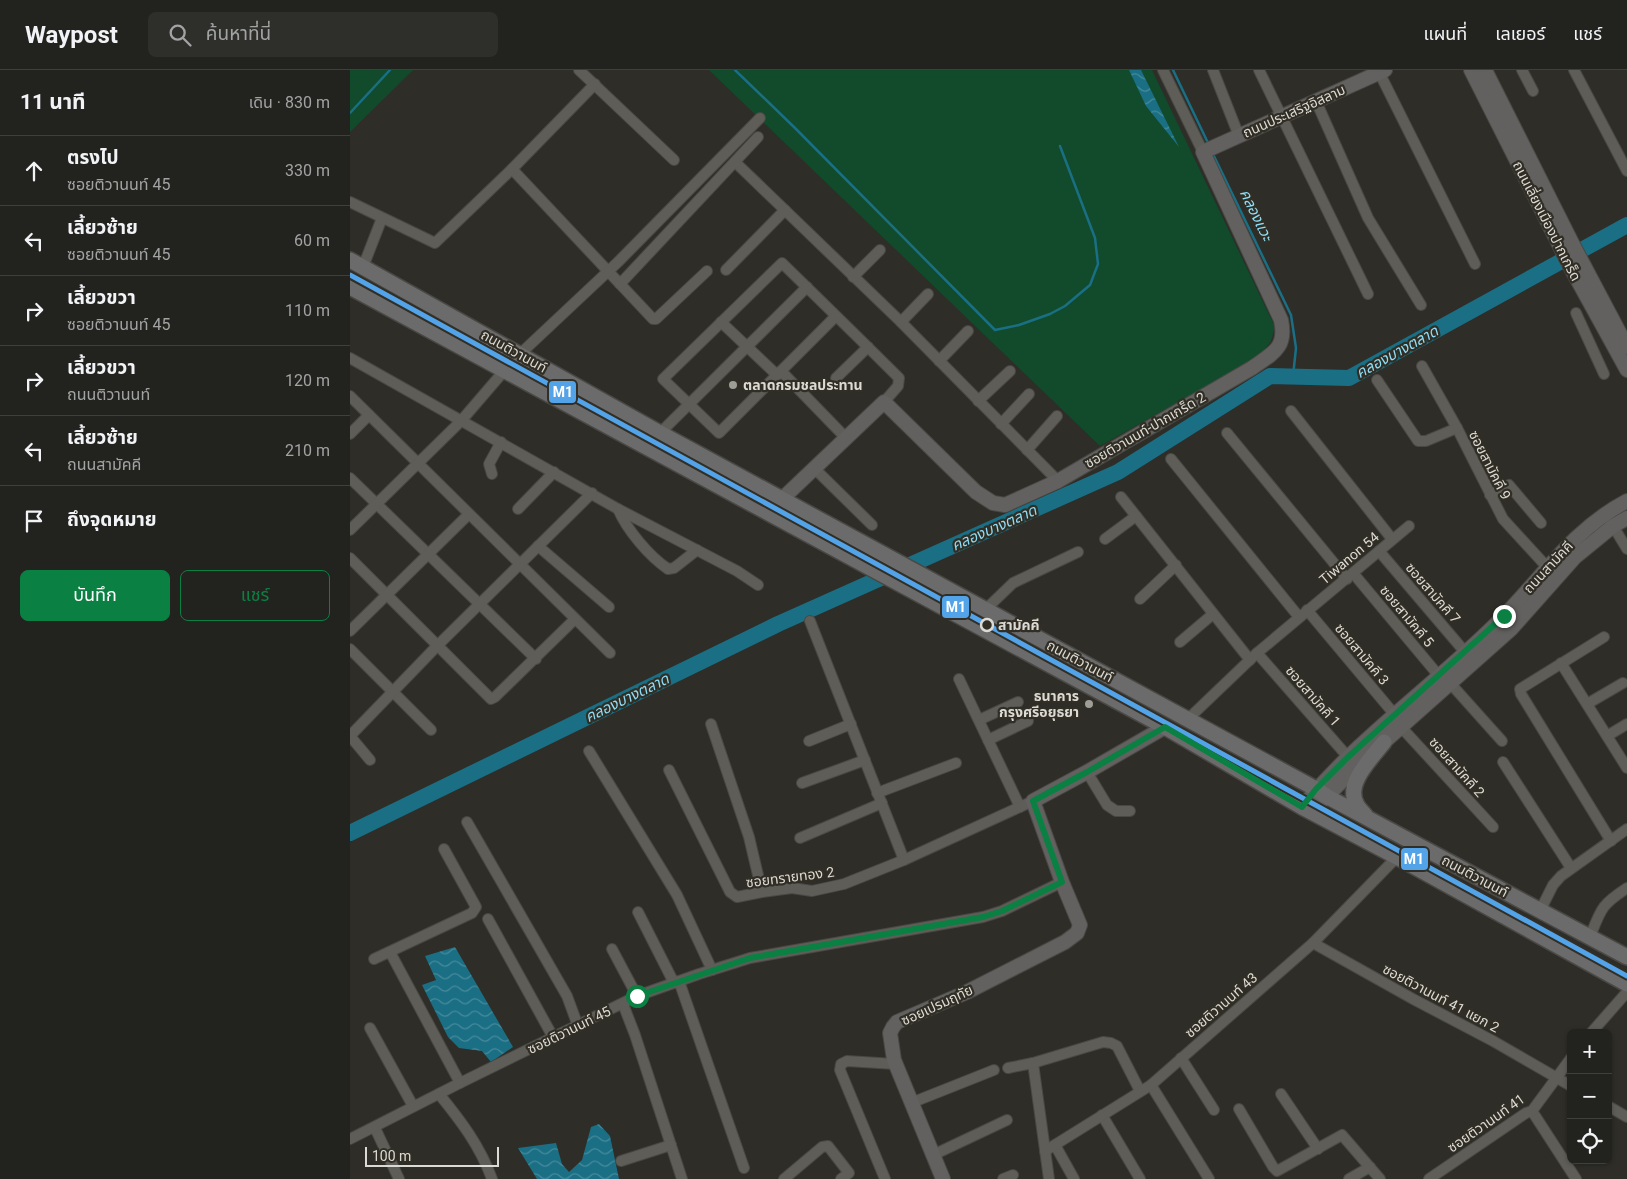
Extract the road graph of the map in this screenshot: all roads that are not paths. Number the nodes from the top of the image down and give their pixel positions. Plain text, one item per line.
1 (580, 70) edge
2 (1163, 70) edge
3 (1213, 70) edge
4 (1259, 70) edge
5 (1471, 70) edge
6 (1485, 70) edge
7 (1522, 70) edge
8 (1574, 70) edge
9 (1381, 71) edge
10 (594, 84) junction
11 (1533, 91) dead end
12 (1316, 101) junction
13 (1281, 117) junction
14 (760, 118) dead end
15 (1239, 136) junction
16 (758, 137) dead end
17 (1208, 150) junction
18 (674, 160) dead end
19 (735, 162) junction
20 (512, 169) junction
21 (1627, 171) edge
22 (350, 202) edge
23 (785, 210) junction
24 (382, 218) junction
25 (1566, 245) junction
26 (880, 250) dead end
27 (356, 264) edge
28 (1475, 264) dead end
29 (608, 270) junction
30 (726, 270) dead end
31 (707, 271) dead end
32 (853, 277) junction
33 (620, 284) junction
34 (350, 287) edge
35 (807, 287) junction
36 (928, 294) dead end
37 (1368, 294) dead end
38 (1421, 305) dead end
39 (1576, 313) dead end
40 (836, 316) junction
41 (721, 322) junction
42 (901, 322) junction
43 (968, 331) dead end
44 (747, 346) junction
45 (868, 347) junction
46 (1621, 347) edge
47 (520, 354) junction
48 (1594, 354) junction
49 (350, 358) edge
50 (939, 361) junction
51 (1422, 366) dead end
52 (1010, 370) dead end
53 (1627, 370) edge
54 (504, 371) junction
55 (779, 373) junction
56 (1604, 374) dead end
57 (836, 378) dead end
58 (1377, 380) dead end
59 (1029, 394) dead end
60 (350, 396) edge
61 (978, 401) junction
62 (884, 402) junction
63 (690, 404) junction
64 (1291, 411) dead end
65 (369, 415) junction
66 (1057, 416) dead end
67 (461, 421) junction
68 (1001, 424) junction
69 (1457, 428) junction
70 (660, 433) junction
71 (1227, 433) dead end
72 (350, 434) edge
73 (846, 438) junction
74 (501, 442) junction
75 (1026, 450) junction
76 (1171, 459) dead end
77 (418, 464) junction
78 (814, 468) junction
79 (554, 472) junction
80 (492, 474) dead end
81 (350, 478) edge
82 (1058, 481) junction
83 (592, 493) junction
84 (1490, 495) junction
85 (1121, 498) dead end
86 (782, 500) junction
87 (1627, 501) edge
88 (377, 504) junction
89 (518, 508) dead end
90 (618, 509) junction
91 (469, 514) junction
92 (1136, 516) junction
93 (1627, 518) edge
94 (1541, 522) dead end
95 (872, 525) dead end
96 (1409, 526) dead end
97 (1614, 526) junction
98 (350, 530) edge
99 (1105, 539) dead end
100 (1392, 539) junction
101 (538, 546) junction
102 (1627, 549) edge
103 (697, 550) junction
104 (1379, 551) junction
105 (1078, 552) dead end
106 (428, 554) junction
107 (350, 558) edge
108 (520, 564) junction
109 (1176, 565) junction
110 (1547, 567) junction
111 (1350, 576) junction
112 (758, 585) dead end
113 (386, 594) junction
114 (1140, 599) dead end
115 (480, 604) junction
116 (609, 608) dead end
117 (985, 610) junction
118 (1213, 614) junction
119 (1303, 614) junction
120 (576, 619) junction
121 (810, 620) dead end
122 (350, 631) edge
123 (1604, 637) dead end
124 (1180, 642) dead end
125 (437, 646) junction
126 (350, 649) edge
127 (1466, 652) junction
128 (610, 654) dead end
129 (1254, 657) junction
130 (536, 659) junction
131 (1561, 663) junction
132 (960, 679) dead end
133 (1444, 680) junction
134 (1623, 683) dead end
135 (393, 692) junction
136 (1018, 702) dead end
137 (1587, 704) junction
138 (1188, 719) junction
139 (979, 720) junction
140 (1028, 721) dead end
141 (1398, 721) junction
142 (710, 724) dead end
143 (851, 724) junction
144 (1627, 724) edge
145 (1165, 727) junction
146 (431, 730) dead end
147 (350, 735) edge
148 (1607, 736) junction
149 (988, 740) junction
150 (1502, 740) dead end
151 (809, 741) dead end
152 (1384, 742) junction
153 (589, 751) dead end
154 (1348, 757) junction
155 (370, 760) dead end
156 (865, 760) junction
157 (1503, 762) dead end
158 (956, 763) dead end
159 (1627, 768) edge
160 (670, 770) dead end
161 (1087, 772) junction
162 (1336, 778) junction
163 (802, 783) dead end
164 (1321, 792) junction
165 (880, 798) junction
166 (1033, 801) junction
167 (1020, 807) junction
168 (1306, 809) junction
169 (1130, 811) dead end
170 (1368, 818) junction
171 (467, 822) dead end
172 (1493, 827) dead end
173 (1627, 829) edge
174 (800, 838) dead end
175 (1610, 841) junction
176 (444, 849) dead end
177 (1397, 857) junction
178 (904, 860) junction
179 (1571, 868) junction
180 (1062, 882) junction
181 (1627, 888) edge
182 (762, 892) junction
183 (1540, 911) junction
184 (638, 912) dead end
185 (488, 919) dead end
186 (1590, 937) junction
187 (1313, 943) junction
188 (612, 950) dead end
189 (390, 952) junction
190 (1627, 957) edge
191 (374, 959) dead end
192 (712, 970) junction
193 (677, 982) junction
194 (1627, 984) edge
195 (1627, 992) edge
196 (637, 996) junction
197 (622, 1004) junction
198 (578, 1026) junction
199 (370, 1028) dead end
200 (1595, 1029) edge
201 (553, 1037) junction
202 (1181, 1058) junction
203 (1033, 1063) junction
204 (1567, 1063) edge
205 (895, 1064) junction
206 (1008, 1068) dead end
207 (994, 1070) dead end
208 (1556, 1077) junction
209 (460, 1083) junction
210 (1567, 1084) edge
211 (1150, 1085) junction
212 (1140, 1091) junction
213 (439, 1094) junction
214 (1282, 1094) dead end
215 (912, 1103) junction
216 (413, 1106) junction
217 (1612, 1108) edge
218 (1239, 1109) dead end
219 (1214, 1110) dead end
220 (1532, 1111) junction
221 (1102, 1115) junction
222 (1627, 1117) edge
223 (1006, 1120) dead end
224 (375, 1128) junction
225 (350, 1139) edge
226 (671, 1145) junction
227 (1054, 1145) junction
228 (1318, 1149) junction
229 (1045, 1151) junction
230 (933, 1155) junction
231 (621, 1161) dead end
232 (1370, 1167) junction
233 (744, 1168) dead end
234 (1435, 1177) edge
235 (399, 1179) edge
236 (492, 1179) edge
237 (682, 1179) edge
238 (784, 1179) edge
239 (841, 1179) edge
240 (885, 1179) edge
241 (943, 1179) edge
242 (1049, 1179) edge
243 (1074, 1179) edge
244 (1140, 1179) edge
245 (1209, 1179) edge
246 (1349, 1179) edge
247 (1380, 1179) edge
248 (1576, 1179) edge

1 - 10 street
2 - 17 street, ซอยติวานนท์-ปากเกร็ด 2
3 - 15 street
4 - 13 street
5 - 25 street, ถนนเลี่ยงเมืองปากเกร็ด
6 - 25 street, ถนนเลี่ยงเมืองปากเกร็ด
7 - 11 street
8 - 21 street
9 - 12 street, ถนนประเสริฐอิสลาม
9 - 28 street
10 - 18 street
10 - 20 street
12 - 13 street, ถนนประเสริฐอิสลาม
12 - 38 street
13 - 15 street, ถนนประเสริฐอิสลาม
13 - 37 street
14 - 29 street
15 - 17 street, ถนนประเสริฐอิสลาม
16 - 19 street
17 - 82 street, ซอยติวานนท์-ปากเกร็ด 2
19 - 23 street
19 - 33 street
20 - 24 street
20 - 29 street
22 - 24 street
23 - 30 street
23 - 32 street
24 - 27 street
25 - 46 street, ถนนเลี่ยงเมืองปากเกร็ด
26 - 32 street
27 - 47 main road, ถนนติวานนท์
29 - 33 street
29 - 47 street
31 - 33 street
32 - 42 street
34 - 54 main road, ถนนติวานนท์
35 - 40 street
35 - 41 street
35 - 44 street
36 - 42 street
39 - 48 street
40 - 45 street
40 - 55 street
41 - 44 street
41 - 63 street
42 - 50 street
43 - 50 street
44 - 55 street
44 - 63 street
45 - 57 street
45 - 62 street
46 - 48 street
46 - 53 street, ถนนเลี่ยงเมืองปากเกร็ด
47 - 54 main road
47 - 70 main road, ถนนติวานนท์
48 - 56 street
49 - 67 street
50 - 61 street
51 - 69 street, ซอยสามัคคี 9
52 - 61 street
54 - 67 street
54 - 145 main road, ถนนติวานนท์
55 - 63 street
55 - 73 street
58 - 69 street
59 - 68 street
60 - 65 street
61 - 68 street
62 - 73 street
62 - 82 street, ซอยติวานนท์-ปากเกร็ด 2
63 - 70 street
64 - 100 street
65 - 72 street
65 - 77 street
66 - 75 street
67 - 74 street
67 - 77 street
68 - 75 street
69 - 84 street, ซอยสามัคคี 9
70 - 86 main road, ถนนติวานนท์
71 - 111 street, ซอยสามัคคี 5
73 - 78 street
74 - 79 street
74 - 80 street
75 - 82 street
76 - 119 street, ซอยสามัคคี 3
77 - 88 street
77 - 91 street
78 - 86 street
78 - 95 street
79 - 83 street
79 - 89 street
81 - 88 street
83 - 90 street
83 - 101 street
84 - 94 street
84 - 110 street, ซอยสามัคคี 9
85 - 92 street, ซอยสามัคคี 1
86 - 117 main road, ถนนติวานนท์
87 - 110 street, ถนนสามัคคี
88 - 98 street
88 - 106 street
90 - 103 street
90 - 103 street
91 - 106 street
91 - 108 street
92 - 99 street
92 - 109 street, ซอยสามัคคี 1
93 - 97 street, ถนนสามัคคี
96 - 100 street, Tiwanon 54
97 - 102 street
97 - 133 street, ถนนสามัคคี
100 - 104 street, Tiwanon 54
101 - 108 street
101 - 116 street
103 - 112 street
104 - 111 street, Tiwanon 54
104 - 127 street, ซอยสามัคคี 7
105 - 117 street
106 - 113 street
106 - 115 street
107 - 113 street
108 - 115 street
108 - 120 street
109 - 114 street
109 - 118 street, ซอยสามัคคี 1
110 - 127 street, ถนนสามัคคี
111 - 119 street, Tiwanon 54
111 - 133 street, ซอยสามัคคี 5
113 - 122 street
113 - 125 street
115 - 125 street
115 - 130 street
117 - 138 main road, ถนนติวานนท์
118 - 124 street
118 - 129 street, ซอยสามัคคี 1
119 - 129 street, Tiwanon 54
119 - 141 street, ซอยสามัคคี 3
120 - 128 street
120 - 130 street
121 - 143 street
123 - 131 street
125 - 130 street
125 - 135 street
126 - 135 street
127 - 133 street, ถนนสามัคคี
129 - 138 street, Tiwanon 54
129 - 154 street, ซอยสามัคคี 1
131 - 137 street
131 - 175 street
132 - 139 street
133 - 141 street, ถนนสามัคคี
133 - 150 street, ซอยสามัคคี 5
134 - 137 street
135 - 146 street
135 - 147 street
136 - 139 street
137 - 148 street
138 - 164 main road, ถนนติวานนท์
139 - 149 street
140 - 149 street
141 - 152 street, ถนนสามัคคี
141 - 154 street, ถนนสามัคคี
141 - 172 street, ซอยสามัคคี 2
142 - 182 street
143 - 151 street
143 - 156 street
144 - 148 street
145 - 161 street
145 - 168 main road, ถนนติวานนท์
147 - 155 street
148 - 159 street
149 - 167 street
152 - 162 street, ถนนสามัคคี
152 - 170 main road
153 - 192 street
154 - 162 street, ถนนสามัคคี
156 - 163 street
156 - 165 street
157 - 179 street
158 - 165 street
160 - 182 street, ซอยทรายทอง 2
161 - 166 street
161 - 169 street
162 - 164 street, ถนนสามัคคี
164 - 168 street, ถนนสามัคคี
164 - 170 main road, ถนนติวานนท์
165 - 174 street
165 - 178 street
166 - 167 street, ซอยทรายทอง 2
166 - 180 street
167 - 178 street, ซอยทรายทอง 2
168 - 177 main road, ถนนติวานนท์
170 - 183 main road, ถนนติวานนท์
171 - 198 street
173 - 175 street
175 - 179 street
176 - 189 street
177 - 187 street, ซอยติวานนท์ 43
177 - 194 main road, ถนนติวานนท์
178 - 182 street, ซอยทรายทอง 2
179 - 183 street
180 - 192 street, ซอยติวานนท์ 45
180 - 205 street, ซอยเปรมฤทัย
181 - 186 street
183 - 186 main road, ถนนติวานนท์
184 - 193 street
185 - 201 street
186 - 190 main road, ถนนติวานนท์
187 - 202 street, ซอยติวานนท์ 43
187 - 208 street, ซอยติวานนท์ 41 แยก 2
188 - 196 street
189 - 191 street
189 - 209 street
192 - 193 street, ซอยติวานนท์ 45
193 - 196 street, ซอยติวานนท์ 45
193 - 233 street
195 - 200 street
196 - 197 street, ซอยติวานนท์ 45
197 - 198 street, ซอยติวานนท์ 45
197 - 226 street
198 - 201 street, ซอยติวานนท์ 45
199 - 216 street
201 - 209 street, ซอยติวานนท์ 45
202 - 211 street, ซอยติวานนท์ 43
202 - 219 street
203 - 206 street
203 - 212 street
203 - 229 street
204 - 208 street, ซอยติวานนท์ 41
205 - 215 street, ซอยเปรมฤทัย
205 - 240 street
207 - 215 street
208 - 210 street, ซอยติวานนท์ 41 แยก 2
208 - 220 street, ซอยติวานนท์ 41
209 - 213 street, ซอยติวานนท์ 45
211 - 212 street, ซอยติวานนท์ 43
211 - 245 street
212 - 221 street, ซอยติวานนท์ 43
213 - 216 street, ซอยติวานนท์ 45
213 - 236 street
214 - 228 street
215 - 230 street, ซอยเปรมฤทัย
216 - 224 street, ซอยติวานนท์ 45
217 - 222 street
218 - 228 street
220 - 234 street, ซอยติวานนท์ 41
220 - 248 street
221 - 227 street, ซอยติวานนท์ 43
221 - 244 street
223 - 230 street
224 - 225 street, ซอยติวานนท์ 45
224 - 235 street
226 - 231 street
226 - 237 street
227 - 229 street, ซอยติวานนท์ 43
227 - 243 street
228 - 232 street
229 - 242 street
230 - 241 street, ซอยเปรมฤทัย
232 - 246 street
232 - 247 street
238 - 239 street

